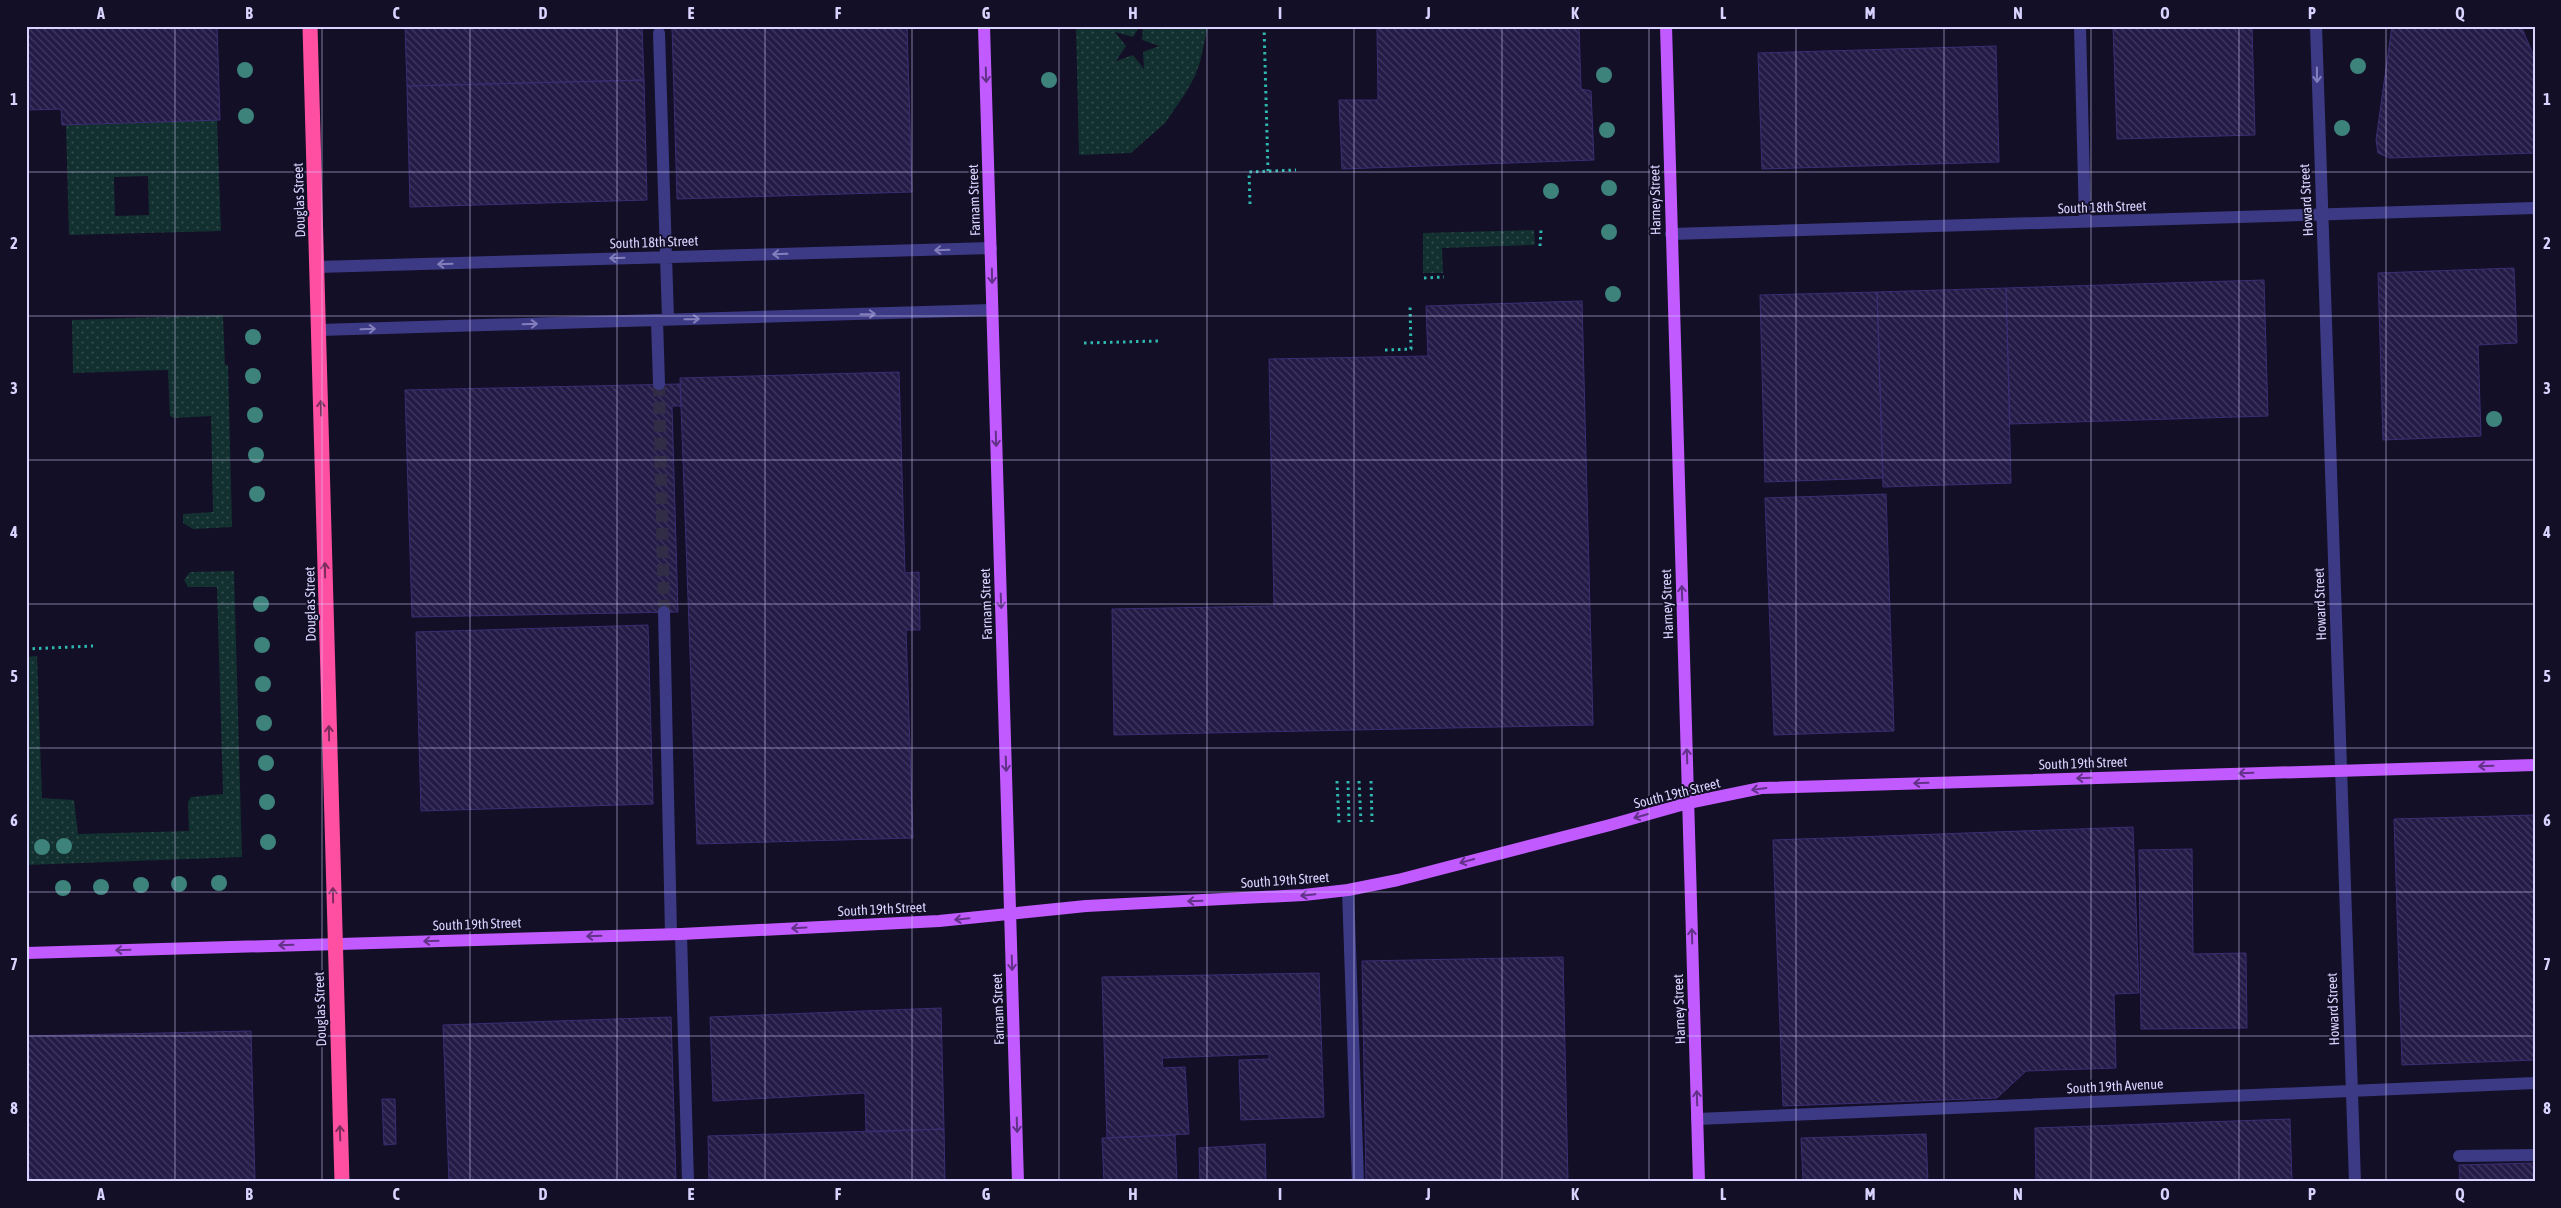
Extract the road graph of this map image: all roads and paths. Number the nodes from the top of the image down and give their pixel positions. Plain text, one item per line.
1 (310, 26) edge
2 (984, 26) edge
3 (1264, 26) edge
4 (1666, 26) edge
5 (2080, 26) edge
6 (2316, 26) edge
7 (659, 33) dead end
8 (1296, 170) dead end
9 (1268, 171) junction
10 (1250, 204) dead end
11 (2535, 208) edge
12 (2322, 215) junction
13 (2086, 222) junction
14 (1540, 230) dead end
15 (1671, 234) junction
16 (1540, 246) dead end
17 (991, 248) junction
18 (665, 257) junction
19 (317, 267) junction
20 (1444, 277) dead end
21 (1424, 278) dead end
22 (1410, 304) dead end
23 (992, 310) junction
24 (662, 320) junction
25 (319, 330) junction
26 (1159, 341) dead end
27 (1084, 343) dead end
28 (1385, 350) dead end
29 (659, 384) tunnel mouth
30 (664, 612) tunnel mouth
31 (93, 646) dead end
32 (26, 649) edge
33 (2535, 765) edge
34 (2341, 770) junction
35 (1337, 781) dead end
36 (1348, 781) dead end
37 (1359, 781) dead end
38 (1371, 781) dead end
39 (1688, 803) junction
40 (1349, 822) dead end
41 (1361, 822) dead end
42 (1372, 822) dead end
43 (1339, 823) dead end
44 (1348, 890) junction
45 (1010, 914) junction
46 (676, 934) junction
47 (334, 944) junction
48 (26, 953) edge
49 (2535, 1082) edge
50 (2351, 1091) junction
51 (1697, 1119) junction
52 (2535, 1155) edge
53 (2459, 1156) dead end
54 (342, 1182) edge
55 (688, 1182) edge
56 (1018, 1182) edge
57 (1358, 1182) edge
58 (1699, 1182) edge
59 (2355, 1182) edge

1 - 19 highway, Douglas Street
2 -> 17 main road, Farnam Street
3 - 9 path
4 - 15 main road, Harney Street
5 - 13 street
6 -> 12 street, Howard Street
7 - 18 street
8 - 9 path
9 - 10 path
11 - 12 street, South 18th Street
12 - 13 street, South 18th Street
12 - 34 street, Howard Street
13 - 15 street, South 18th Street
14 - 16 path
39 -> 15 main road, Harney Street
17 -> 18 street, South 18th Street
17 -> 23 main road, Farnam Street
18 -> 19 street, South 18th Street
18 - 24 street
19 - 25 highway, Douglas Street
20 - 21 path
22 - 28 path
24 -> 23 street
23 -> 45 main road, Farnam Street
25 -> 24 street
24 - 29 street
47 -> 25 highway, Douglas Street
26 - 27 path
30 - 46 street
31 - 32 path
33 -> 34 main road, South 19th Street
34 -> 39 main road, South 19th Street
34 - 50 street, Howard Street
35 - 43 path
36 - 40 path
37 - 41 path
38 - 42 path
39 -> 44 main road, South 19th Street
51 -> 39 main road, Harney Street
44 -> 45 main road, South 19th Street
44 - 57 street
45 -> 46 main road, South 19th Street
45 -> 56 main road, Farnam Street
46 -> 47 main road, South 19th Street
46 - 55 street
47 -> 48 main road, South 19th Street
54 -> 47 highway, Douglas Street
49 - 50 street, South 19th Avenue
50 - 51 street, South 19th Avenue
50 - 59 street, Howard Street
51 - 58 main road, Harney Street
52 - 53 street

